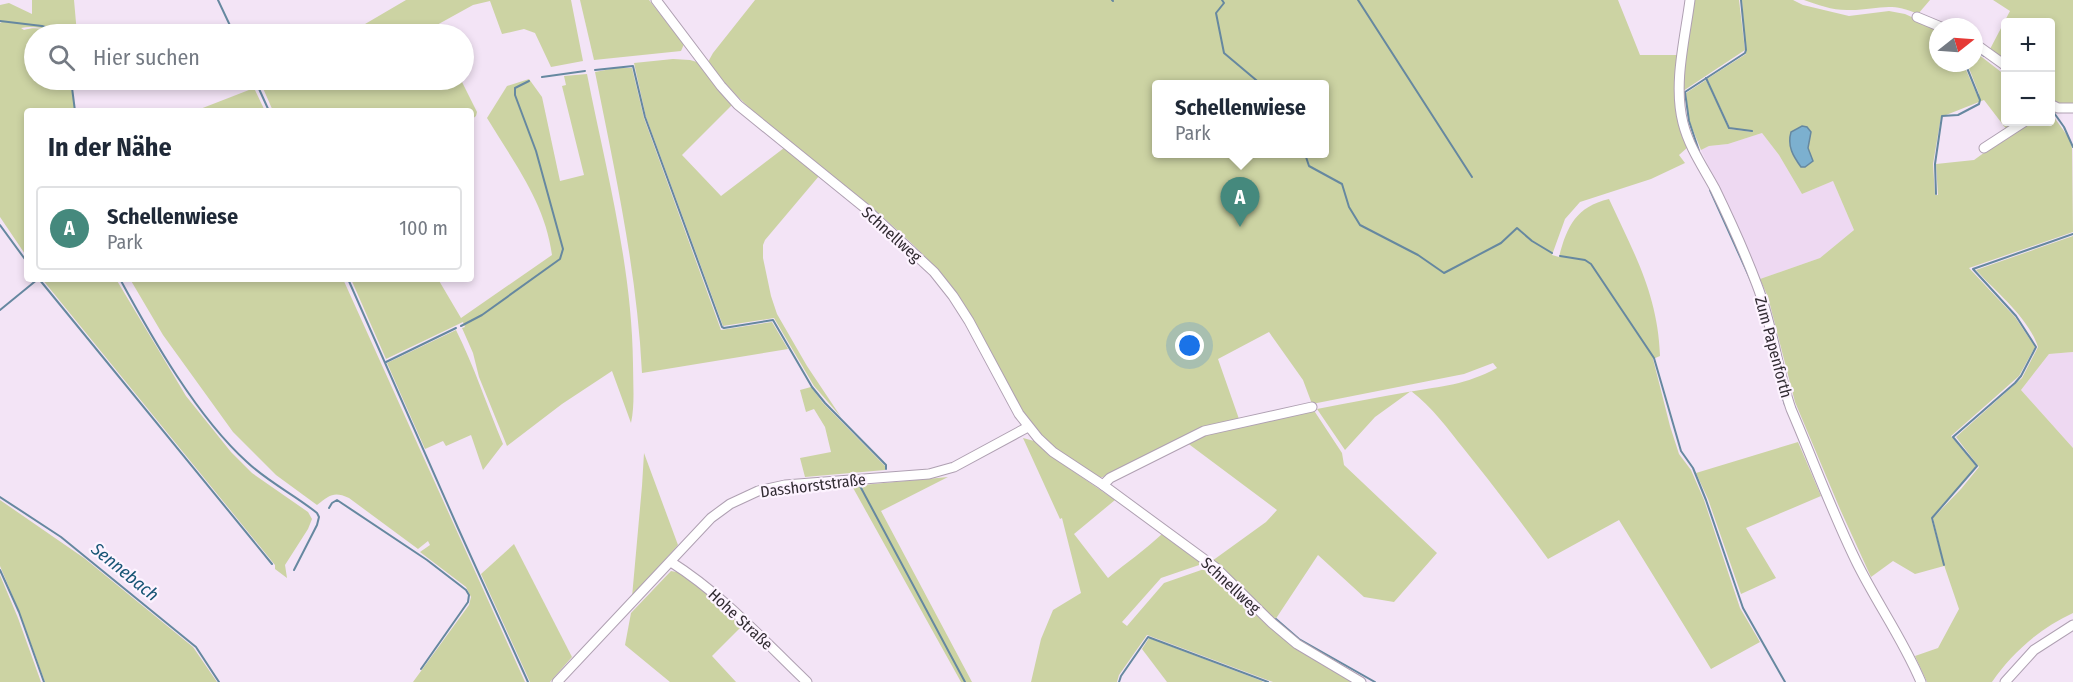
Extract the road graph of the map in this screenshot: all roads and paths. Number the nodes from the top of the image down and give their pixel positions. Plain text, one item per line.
1 (656, 0) edge
2 (1690, 0) edge
3 (1917, 16) dead end
4 (1929, 22) edge
5 (1983, 50) edge
6 (2001, 63) edge
7 (2055, 107) edge
8 (2073, 108) edge
9 (2018, 126) edge
10 (1984, 148) dead end
11 (1312, 407) dead end
12 (1028, 427) junction
13 (1103, 485) junction
14 (671, 562) junction
15 (2073, 625) edge
16 (556, 682) edge
17 (807, 682) edge
18 (1361, 682) edge
19 (1921, 682) edge
20 (2005, 682) edge

1 - 12 street, Schnellweg
2 - 19 street, Zum Papenforth
3 - 4 street
5 - 6 street
7 - 8 street
9 - 10 street
11 - 13 street
12 - 13 street, Schnellweg
12 - 14 street, Dasshorststraße
13 - 18 street, Schnellweg
14 - 16 street, Dasshorststraße
14 - 17 street, Hohe Straße
15 - 20 street

